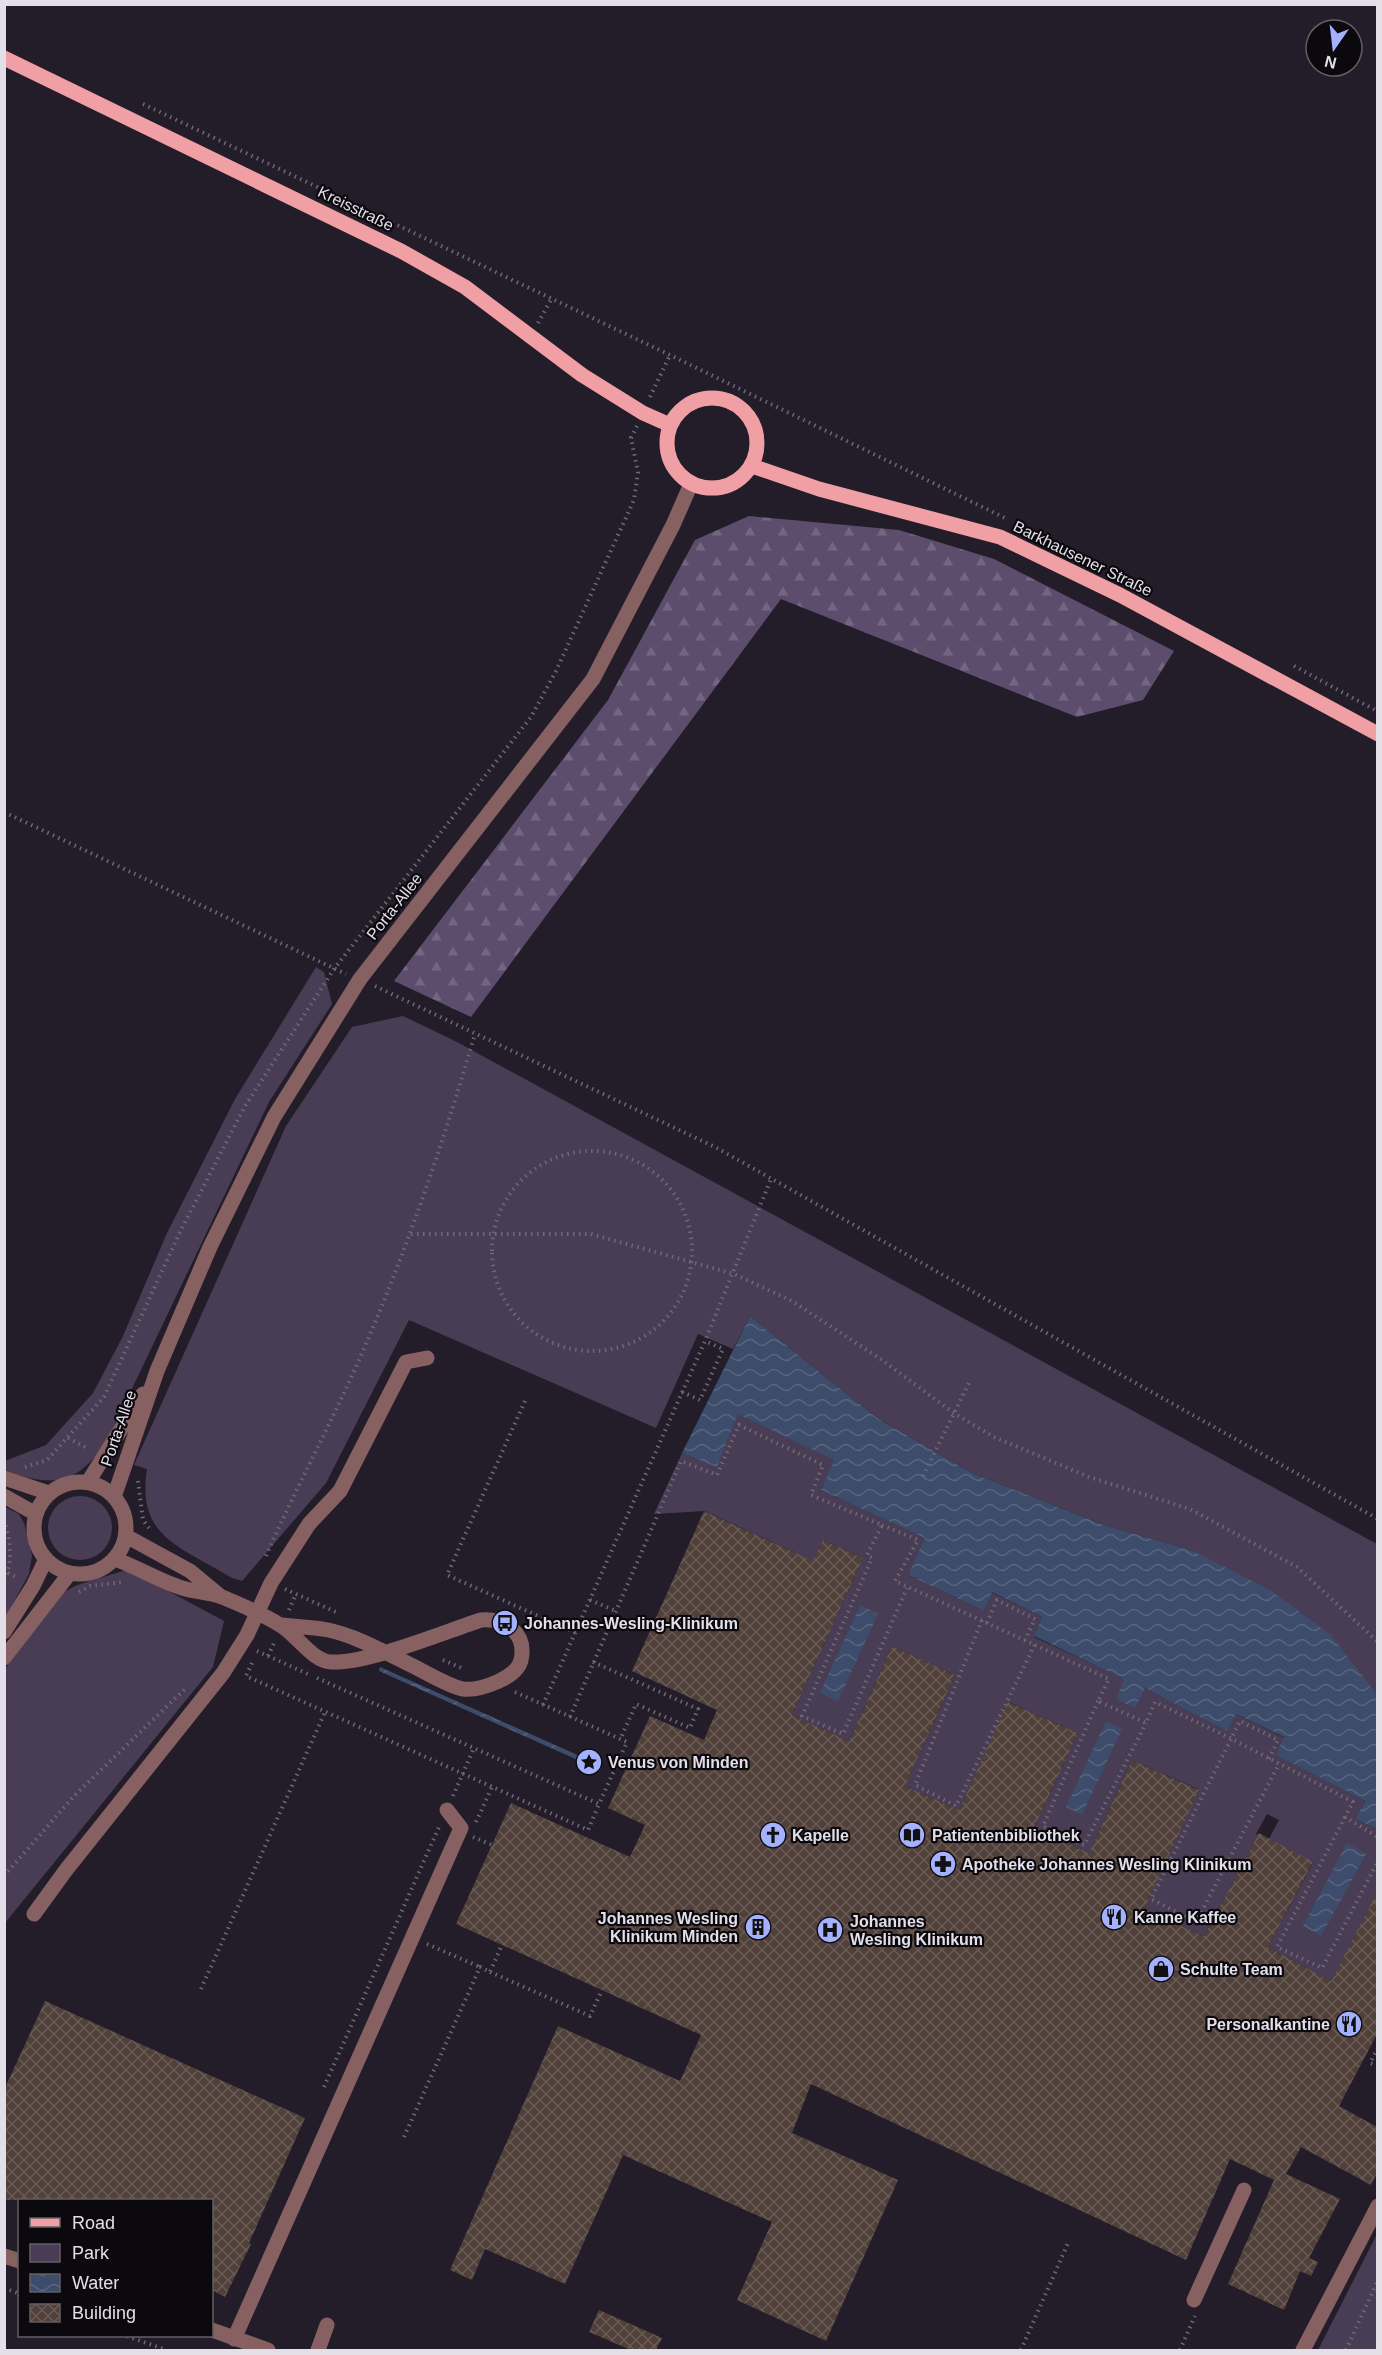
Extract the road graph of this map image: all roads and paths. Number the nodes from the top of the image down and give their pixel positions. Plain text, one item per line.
1 (4, 58) edge
2 (138, 101) dead end
3 (552, 298) junction
4 (530, 337) junction
5 (643, 413) junction
6 (670, 425) junction
7 (752, 466) junction
8 (691, 484) junction
9 (1377, 734) edge
10 (4, 812) edge
11 (334, 969) junction
12 (360, 979) junction
13 (474, 1034) junction
14 (771, 1179) junction
15 (492, 1233) junction
16 (411, 1234) junction
17 (693, 1262) junction
18 (734, 1274) junction
19 (705, 1341) junction
20 (427, 1358) dead end
21 (157, 1371) junction
22 (969, 1383) dead end
23 (682, 1392) junction
24 (525, 1401) dead end
25 (955, 1414) junction
26 (923, 1476) dead end
27 (12, 1480) edge
28 (88, 1482) junction
29 (49, 1493) junction
30 (4, 1496) edge
31 (114, 1497) junction
32 (36, 1514) junction
33 (1377, 1519) edge
34 (4, 1520) edge
35 (882, 1525) junction
36 (126, 1536) junction
37 (115, 1558) junction
38 (46, 1559) junction
39 (262, 1566) dead end
40 (8, 1573) junction
41 (70, 1573) junction
42 (4, 1580) edge
43 (136, 1580) dead end
44 (33, 1586) junction
45 (907, 1587) junction
46 (51, 1596) junction
47 (221, 1597) junction
48 (590, 1600) junction
49 (616, 1611) junction
50 (257, 1613) junction
51 (982, 1620) junction
52 (987, 1623) junction
53 (282, 1625) junction
54 (4, 1632) edge
55 (576, 1633) junction
56 (1025, 1640) junction
57 (1377, 1642) edge
58 (1035, 1644) junction
59 (257, 1651) dead end
60 (382, 1652) junction
61 (4, 1658) edge
62 (593, 1662) junction
63 (190, 1684) dead end
64 (1098, 1701) junction
65 (543, 1705) dead end
66 (325, 1712) junction
67 (570, 1717) dead end
68 (1146, 1723) junction
69 (1230, 1738) junction
70 (620, 1740) dead end
71 (474, 1748) dead end
72 (620, 1758) dead end
73 (1269, 1759) junction
74 (629, 1762) dead end
75 (1279, 1764) junction
76 (463, 1774) junction
77 (599, 1804) dead end
78 (447, 1810) junction
79 (1345, 1817) junction
80 (470, 1836) dead end
81 (1377, 1837) edge
82 (492, 1845) dead end
83 (1377, 1861) edge
84 (4, 1876) edge
85 (34, 1914) dead end
86 (502, 1945) dead end
87 (490, 1972) junction
88 (201, 1989) dead end
89 (602, 1990) dead end
90 (1377, 2048) edge
91 (1377, 2067) edge
92 (324, 2087) dead end
93 (404, 2137) dead end
94 (1244, 2190) dead end
95 (1377, 2206) edge
96 (1068, 2243) dead end
97 (1377, 2280) edge
98 (1195, 2306) joint
99 (327, 2325) dead end
100 (213, 2330) edge
101 (131, 2337) edge
102 (234, 2339) junction
103 (166, 2350) edge
104 (268, 2350) edge
105 (318, 2350) edge
106 (1021, 2350) edge
107 (1180, 2350) edge
108 (1303, 2350) edge
109 (1346, 2350) edge

1 - 4 main road, Kreisstraße
2 - 3 path
3 - 4 path
3 - 5 path
4 - 5 main road, Kreisstraße
5 - 6 main road, Kreisstraße
5 - 11 path
6 - 7 main road
6 - 8 main road
7 - 8 main road
7 - 9 main road, Barkhausener Straße
8 - 12 street, Porta-Allee
10 - 11 path
11 - 12 path
11 - 27 path
12 - 13 path
12 - 21 street, Porta-Allee
13 - 14 path
13 - 16 path
14 - 18 path
14 - 33 path
15 - 16 path
15 - 17 path
15 - 17 path
15 - 17 path
16 - 39 path
17 - 18 path
18 - 19 path
18 - 25 path
19 - 23 path
19 - 23 path
20 - 50 street
21 - 28 street, Porta-Allee
21 - 31 street, Porta-Allee
22 - 25 path
23 - 48 path
24 - 55 path
25 - 26 path
25 - 57 path
27 - 29 street
28 - 29 street
28 - 31 street
29 - 32 street
30 - 32 street
31 - 36 street
32 - 38 street
34 - 40 path
35 - 45 path
35 - 45 path
35 - 49 path
36 - 37 street
36 - 47 street
37 - 41 street
37 - 47 street
38 - 41 street
38 - 44 street
40 - 42 path
40 - 44 path
41 - 46 street
43 - 46 path
44 - 54 street
45 - 51 path
46 - 61 street
47 - 50 street
48 - 49 path
48 - 55 path
49 - 62 path
50 - 53 street
50 - 85 street
51 - 52 path
51 - 58 path
52 - 56 path
52 - 56 path
53 - 60 street
53 - 60 street
55 - 65 path
56 - 58 path
58 - 64 path
59 - 66 path
60 - 60 street
62 - 67 path
62 - 70 path
63 - 84 path
64 - 68 path
64 - 68 path
66 - 76 path
66 - 88 path
68 - 69 path
69 - 73 path
69 - 73 path
69 - 75 path
71 - 76 path
72 - 74 path
73 - 75 path
75 - 79 path
76 - 77 path
76 - 78 path
78 - 92 path
78 - 102 street
79 - 81 path
79 - 83 path
80 - 82 path
86 - 87 path
87 - 89 path
87 - 93 path
90 - 91 path
94 - 98 street
95 - 108 street
96 - 106 path
97 - 109 path
98 - 107 path
99 - 105 street
100 - 102 street
101 - 103 path
102 - 104 street

